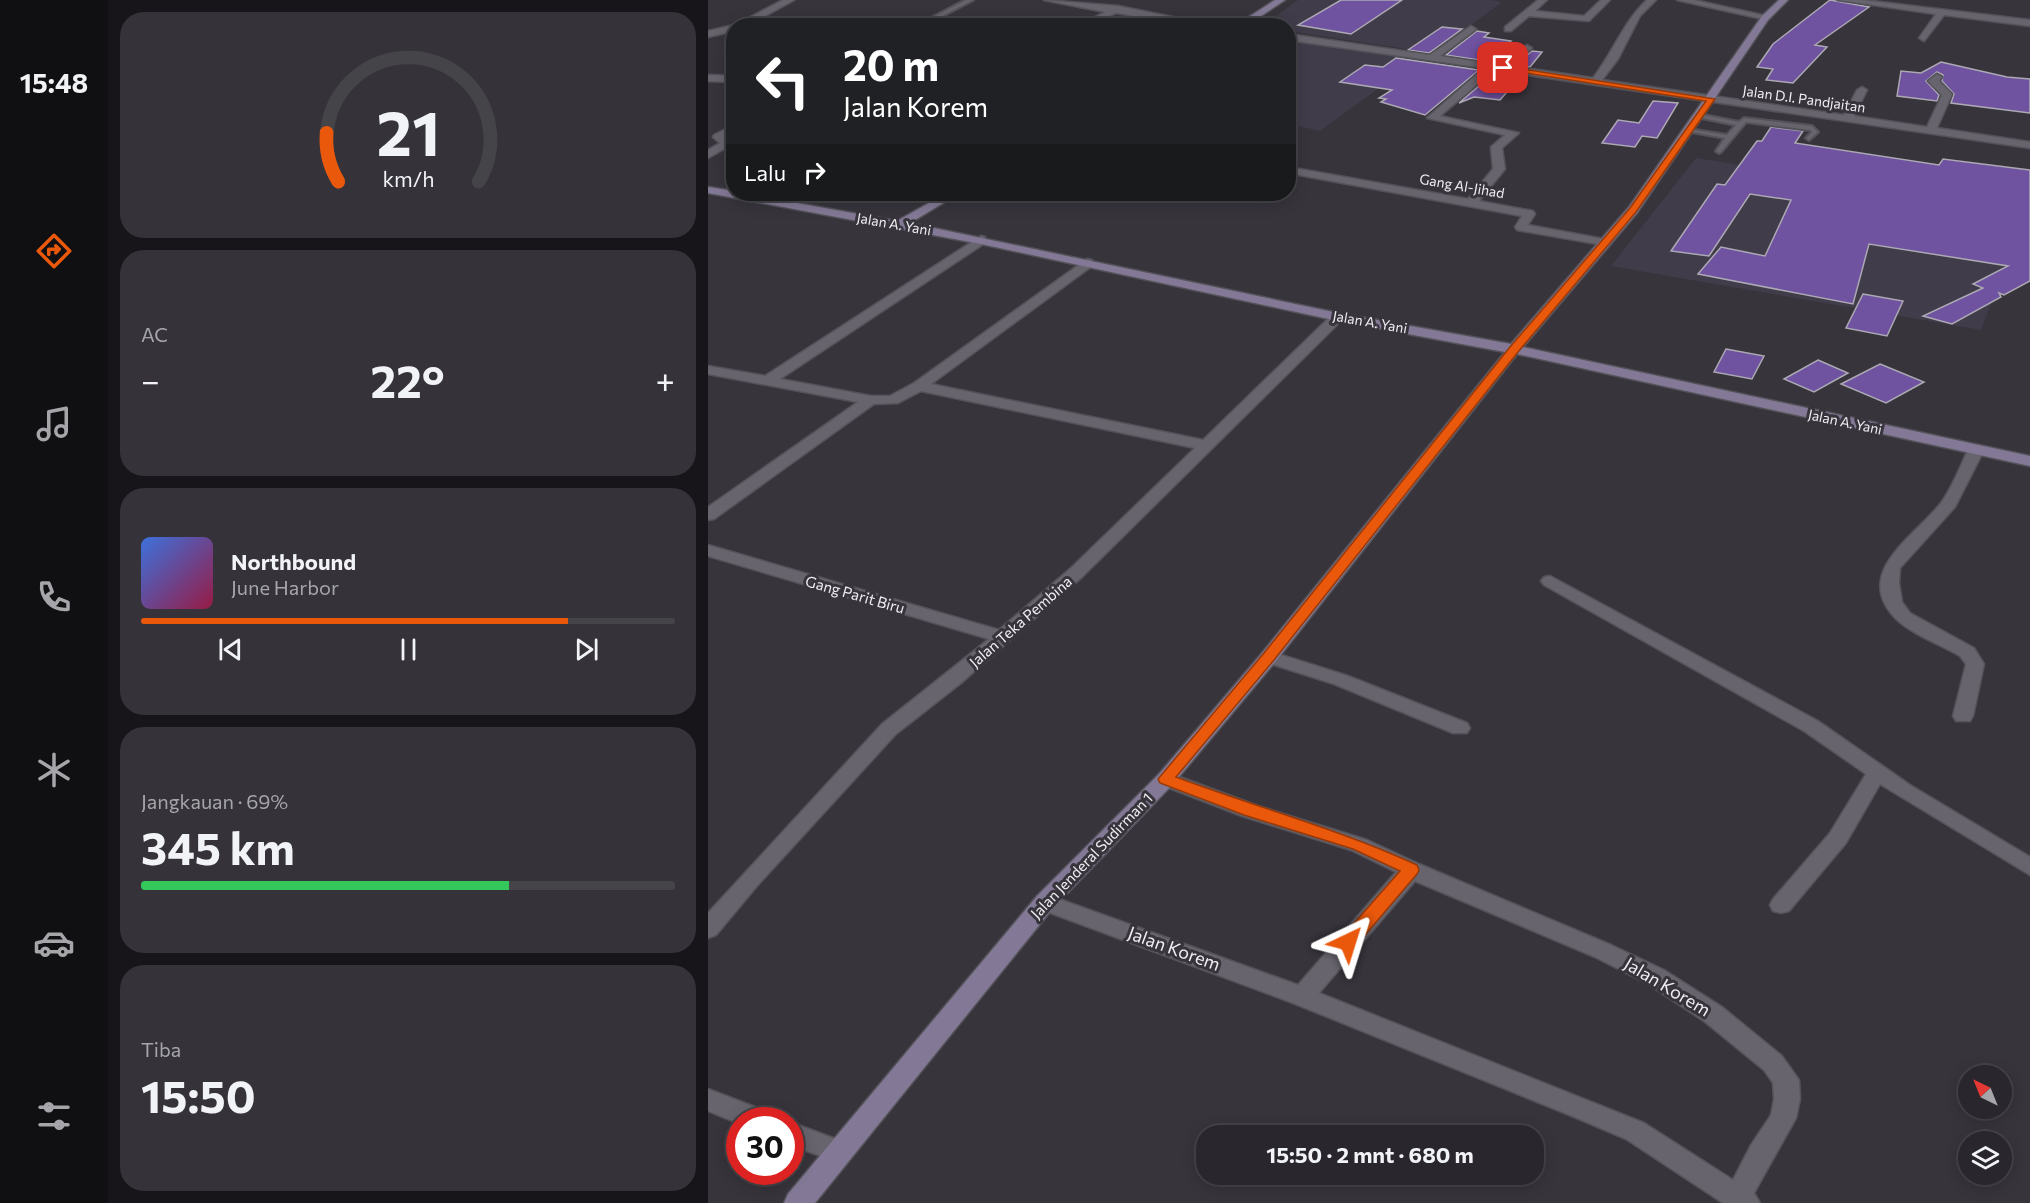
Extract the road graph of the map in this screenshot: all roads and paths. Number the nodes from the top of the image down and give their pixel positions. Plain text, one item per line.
1 (790, 0) edge
2 (970, 0) edge
3 (1048, 0) edge
4 (1281, 0) edge
5 (1543, 0) edge
6 (1606, 0) edge
7 (1652, 0) edge
8 (1681, 0) edge
9 (1784, 0) edge
10 (1842, 0) edge
11 (1119, 9) junction
12 (1528, 13) junction
13 (1941, 13) junction
14 (1767, 17) junction
15 (755, 18) edge
16 (934, 18) edge
17 (1099, 18) edge
18 (1169, 18) edge
19 (1252, 18) edge
20 (2030, 23) edge
21 (1471, 29) dead end
22 (1508, 29) dead end
23 (726, 30) edge
24 (708, 34) edge
25 (1296, 38) edge
26 (1924, 38) dead end
27 (1527, 48) dead end
28 (1433, 57) junction
29 (1498, 67) junction
30 (1937, 77) dead end
31 (708, 78) edge
32 (726, 79) edge
33 (1595, 82) junction
34 (1862, 90) dead end
35 (1711, 99) junction
36 (1847, 119) junction
37 (1694, 123) junction
38 (1739, 124) junction
39 (1931, 131) junction
40 (726, 132) edge
41 (1729, 137) junction
42 (1809, 138) dead end
43 (726, 142) edge
44 (726, 144) edge
45 (2030, 145) edge
46 (1719, 151) dead end
47 (708, 155) edge
48 (1296, 171) edge
49 (708, 190) edge
50 (726, 193) edge
51 (771, 201) edge
52 (941, 201) edge
53 (1471, 204) junction
54 (899, 225) junction
55 (981, 240) junction
56 (1605, 243) junction
57 (1087, 263) junction
58 (1338, 317) junction
59 (1514, 350) junction
60 (708, 370) edge
61 (767, 381) junction
62 (919, 386) junction
63 (871, 400) junction
64 (1207, 446) junction
65 (1976, 450) junction
66 (2030, 461) edge
67 (708, 515) edge
68 (708, 550) edge
69 (1550, 581) dead end
70 (1003, 637) junction
71 (1269, 657) junction
72 (1963, 716) dead end
73 (1460, 728) dead end
74 (1878, 771) junction
75 (1166, 779) junction
76 (2030, 867) edge
77 (1411, 870) junction
78 (1045, 902) junction
79 (1781, 904) dead end
80 (708, 930) edge
81 (1302, 996) junction
82 (708, 1100) edge
83 (726, 1107) edge
84 (804, 1138) edge
85 (840, 1152) junction
86 (1742, 1200) edge
87 (798, 1203) edge

1 - 15 street
2 - 16 lane
3 - 11 street
4 - 19 street
5 - 12 street
6 - 12 street
7 - 33 street
8 - 14 street
9 - 14 street, Jalan Jenderal Sudirman 1
10 - 13 street
11 - 17 street
11 - 18 street
12 - 22 street
13 - 20 street
13 - 26 street
14 - 35 street, Jalan Jenderal Sudirman 1
21 - 28 street
23 - 24 street
25 - 28 street, Jalan D.I. Pandjaitan
27 - 29 street
28 - 29 street, Jalan D.I. Pandjaitan
29 - 33 street, Jalan D.I. Pandjaitan
29 - 53 street
30 - 39 street
31 - 32 street
33 - 35 street, Jalan D.I. Pandjaitan
34 - 36 street
35 - 36 street, Jalan D.I. Pandjaitan
35 - 37 street, Jalan Jenderal Sudirman 1
36 - 39 street, Jalan D.I. Pandjaitan
37 - 38 lane
37 - 41 lane
37 - 56 street, Jalan Jenderal Sudirman 1
38 - 41 lane
38 - 42 lane
39 - 45 street, Jalan D.I. Pandjaitan
40 - 43 street
41 - 46 lane
44 - 47 street
48 - 53 street, Gang Al-Jihad
49 - 50 street, Jalan A. Yani
51 - 54 street, Jalan A. Yani
52 - 54 street
53 - 56 street, Gang Al-Jihad
54 - 55 street, Jalan A. Yani
55 - 57 street, Jalan A. Yani
55 - 61 street
56 - 59 street, Jalan Jenderal Sudirman 1
57 - 58 street, Jalan A. Yani
57 - 62 street
58 - 59 street, Jalan A. Yani
58 - 64 street, Jalan Teka Pembina
59 - 65 street, Jalan A. Yani
59 - 71 street, Jalan Jenderal Sudirman 1
60 - 61 street
61 - 63 street
62 - 63 street
62 - 64 street
63 - 67 street
64 - 70 street, Jalan Teka Pembina
65 - 66 street, Jalan A. Yani
65 - 72 street
68 - 70 street, Gang Parit Biru
69 - 74 street
70 - 80 street, Jalan Teka Pembina
71 - 73 street
71 - 75 street, Jalan Jenderal Sudirman 1
74 - 76 street
74 - 79 street
75 - 77 street, Jalan Korem
75 - 78 street, Jalan Jenderal Sudirman 1
77 - 81 street
77 - 86 street, Jalan Korem
78 - 81 street, Jalan Korem
78 - 85 street, Jalan Jenderal Sudirman 1
81 - 86 street, Jalan Korem
82 - 83 street
84 - 85 street
85 - 87 street, Jalan Jenderal Sudirman 1

